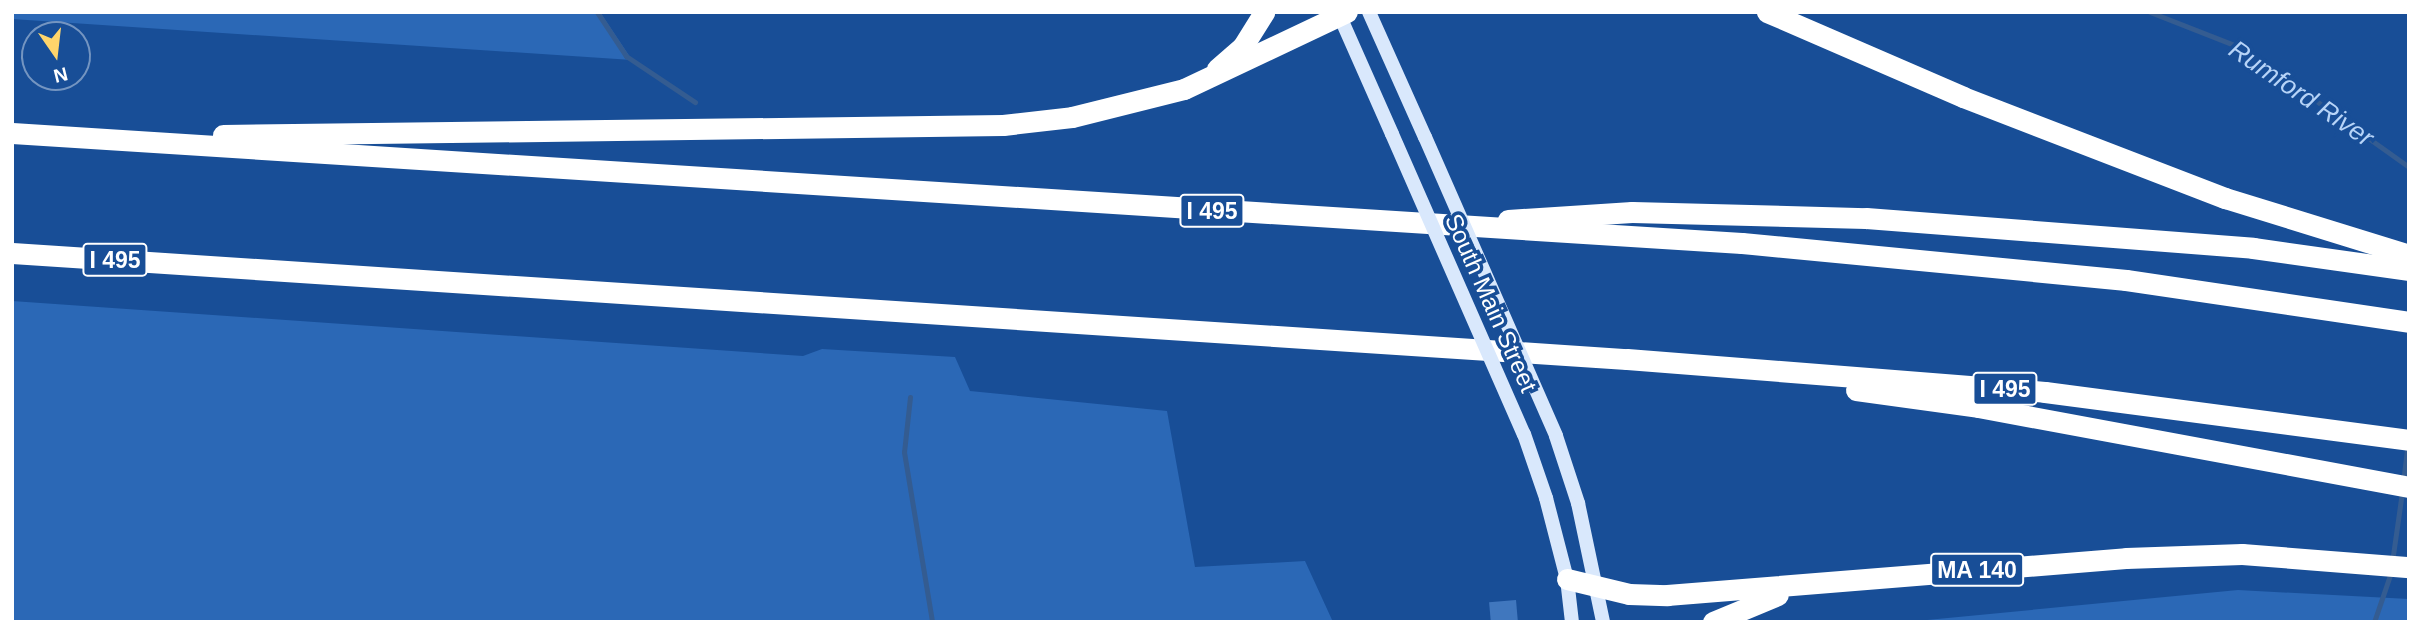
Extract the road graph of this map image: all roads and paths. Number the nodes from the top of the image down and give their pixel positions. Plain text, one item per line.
1 (1264, 12) edge
2 (1369, 12) edge
3 (1767, 12) edge
4 (1342, 13) edge
5 (1205, 81) junction
6 (12, 133) edge
7 (97, 139) junction
8 (1465, 227) junction
9 (12, 253) edge
10 (2409, 255) edge
11 (2409, 270) edge
12 (2409, 322) edge
13 (1627, 359) junction
14 (2409, 440) edge
15 (2409, 487) edge
16 (2409, 567) edge
17 (1567, 579) junction
18 (1838, 582) junction
19 (1595, 587) junction
20 (1572, 622) edge
21 (1603, 622) edge
22 (1713, 622) edge

1 - 5 highway
2 - 19 main road, South Main Street, bridge
3 - 10 highway
4 - 5 highway
4 - 17 main road, South Main Street, bridge
5 - 7 highway
6 - 7 highway, I 495
7 - 8 highway, I 495
8 - 11 highway
8 - 12 highway, I 495
9 - 13 highway, I 495
13 - 14 highway, I 495
13 - 15 highway
16 - 18 highway, MA 140
17 - 19 highway, MA 140
17 - 20 main road, South Main Street
18 - 19 highway, MA 140
18 - 22 highway
19 - 21 main road, South Main Street

